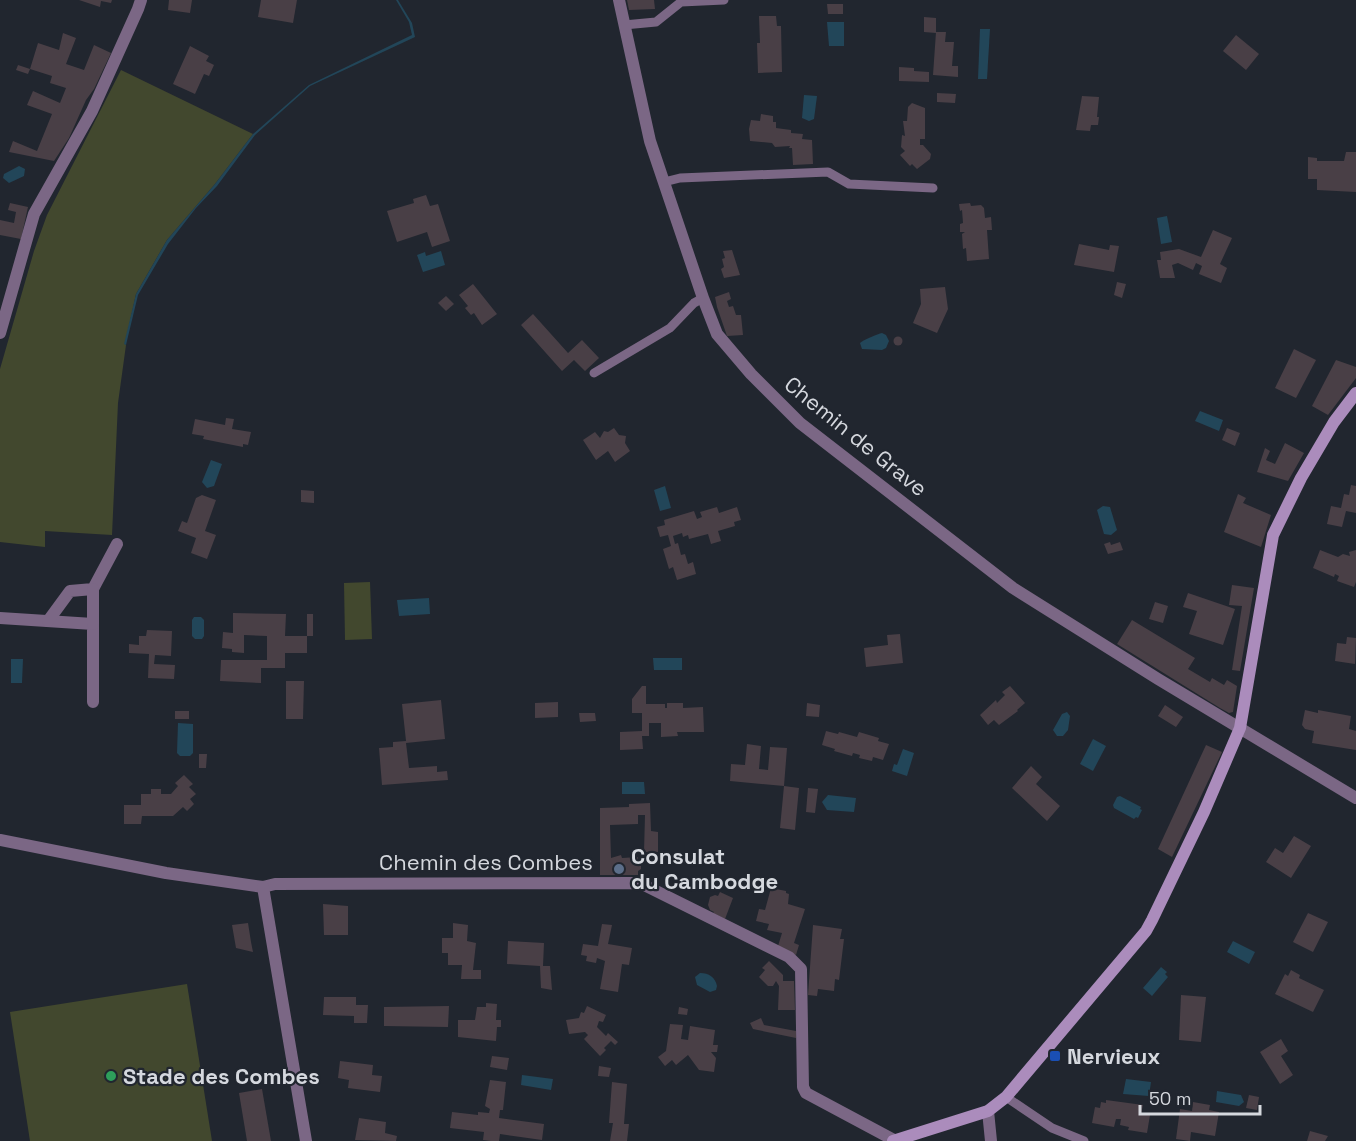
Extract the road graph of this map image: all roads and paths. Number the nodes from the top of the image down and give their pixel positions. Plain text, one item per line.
1 (141, 0) edge
2 (619, 0) edge
3 (724, 0) edge
4 (624, 25) junction
5 (663, 182) junction
6 (933, 188) dead end
7 (703, 298) junction
8 (0, 333) edge
9 (594, 373) dead end
10 (1356, 393) edge
11 (117, 544) dead end
12 (93, 590) junction
13 (0, 618) edge
14 (48, 621) junction
15 (93, 624) junction
16 (93, 702) dead end
17 (1240, 728) junction
18 (1356, 798) edge
19 (0, 840) edge
20 (263, 887) junction
21 (1006, 1097) junction
22 (988, 1111) junction
23 (306, 1141) edge
24 (893, 1141) edge
25 (991, 1141) edge
26 (1084, 1141) edge

1 - 8 street
2 - 4 street, Chemin de Grave
3 - 4 lane
4 - 5 street, Chemin de Grave
5 - 6 lane
5 - 7 street, Chemin de Grave
7 - 9 lane
7 - 17 street, Chemin de Grave
10 - 17 main road
11 - 12 street
12 - 14 street
12 - 15 street
13 - 14 street
14 - 15 street
15 - 16 street
17 - 18 street, Chemin de Grave
17 - 21 main road
19 - 20 street, Chemin des Combes
20 - 23 street
20 - 24 street, Chemin des Combes
21 - 22 main road
21 - 26 lane
22 - 24 main road
22 - 25 street

